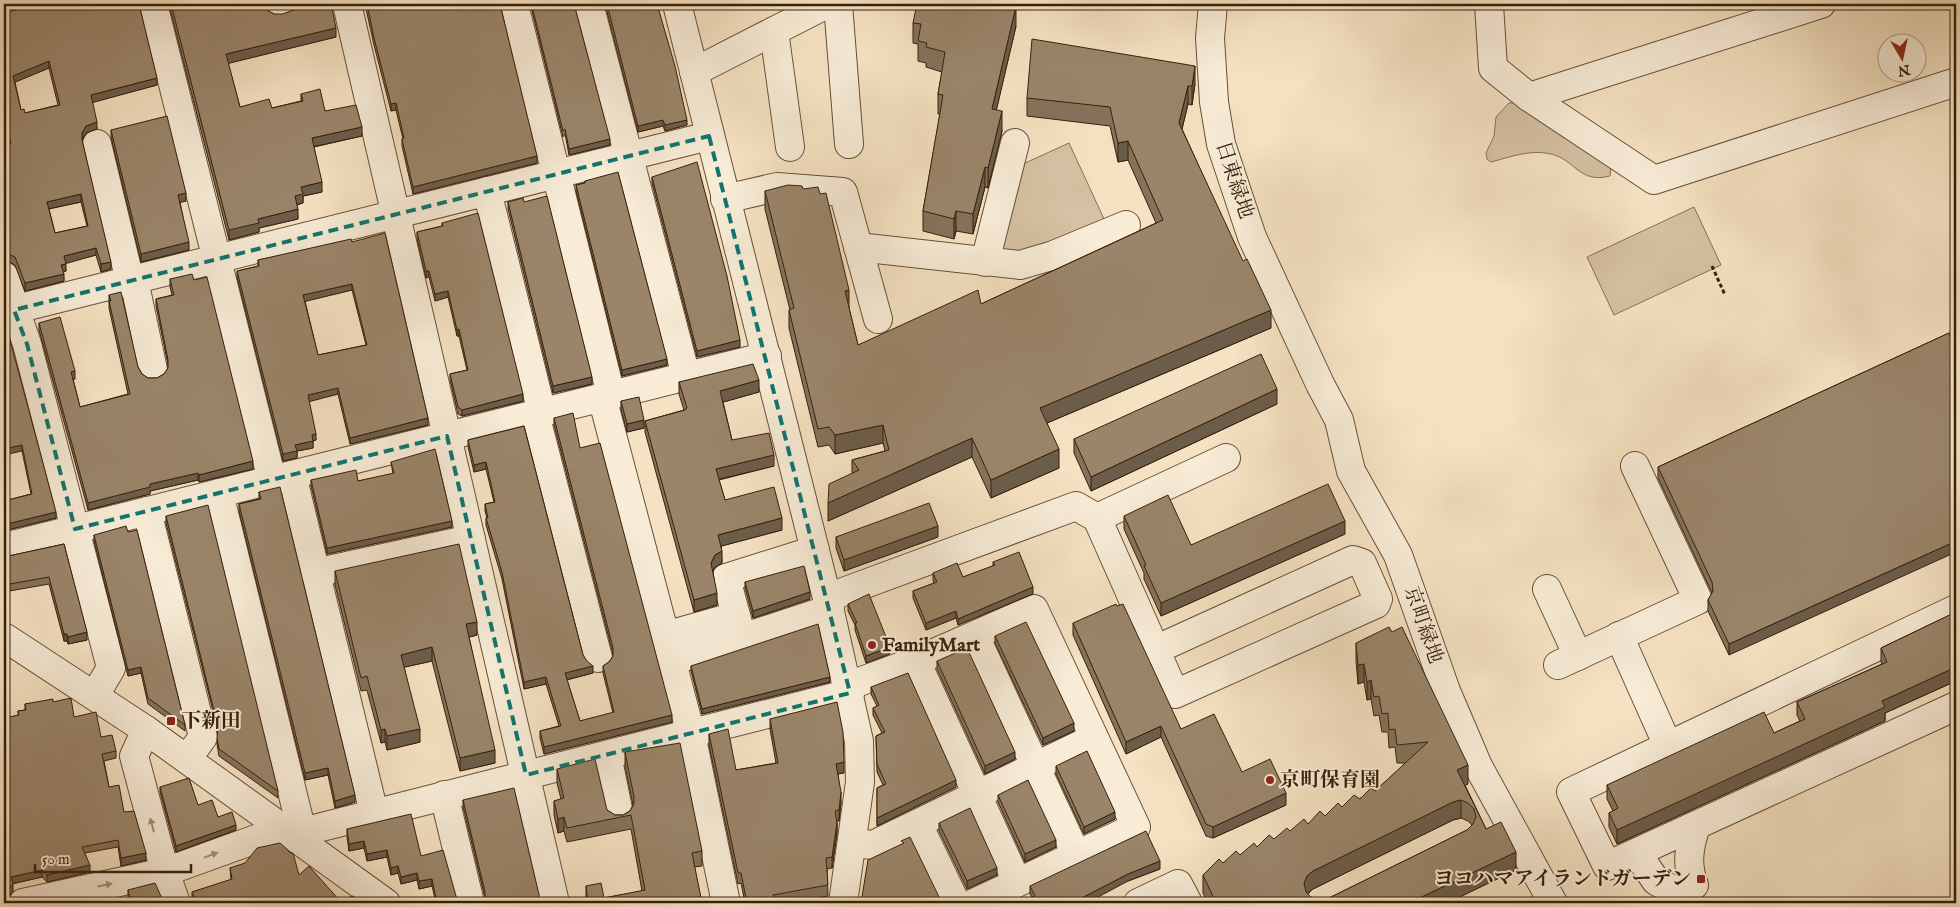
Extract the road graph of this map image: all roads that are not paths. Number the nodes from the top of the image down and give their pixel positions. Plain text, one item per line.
1 (153, 4) edge
2 (347, 4) edge
3 (514, 4) edge
4 (589, 4) edge
5 (677, 4) edge
6 (827, 4) edge
7 (838, 4) edge
8 (1213, 4) edge
9 (1489, 4) edge
10 (1821, 4) edge
11 (774, 31) junction
12 (694, 72) junction
13 (1956, 82) edge
14 (1529, 97) junction
15 (709, 136) junction
16 (1015, 143) dead end
17 (97, 144) dead end
18 (849, 144) dead end
19 (790, 148) dead end
20 (627, 156) junction
21 (556, 174) junction
22 (488, 191) junction
23 (726, 199) junction
24 (396, 214) junction
25 (1126, 225) dead end
26 (858, 247) junction
27 (217, 259) junction
28 (985, 262) junction
29 (4, 276) edge
30 (132, 280) junction
31 (9, 311) edge
32 (878, 319) dead end
33 (1302, 345) joint
34 (767, 356) junction
35 (153, 370) dead end
36 (686, 376) junction
37 (606, 396) junction
38 (539, 413) junction
39 (447, 436) junction
40 (1226, 458) dead end
41 (1635, 466) dead end
42 (282, 477) junction
43 (219, 493) junction
44 (146, 511) junction
45 (1097, 518) junction
46 (75, 529) junction
47 (471, 539) junction
48 (4, 547) edge
49 (815, 550) junction
50 (315, 572) junction
51 (1547, 589) dead end
52 (828, 603) junction
53 (1956, 609) edge
54 (739, 627) junction
55 (975, 636) junction
56 (1619, 636) junction
57 (4, 637) edge
58 (669, 649) junction
59 (1155, 650) junction
60 (598, 658) dead end
61 (916, 661) junction
62 (849, 690) junction
63 (95, 696) junction
64 (1956, 706) edge
65 (146, 730) junction
66 (691, 734) junction
67 (1094, 738) junction
68 (1668, 746) junction
69 (607, 755) junction
70 (187, 759) junction
71 (1035, 766) junction
72 (526, 775) junction
73 (444, 796) junction
74 (976, 796) junction
75 (374, 813) junction
76 (618, 814) edge
77 (918, 824) junction
78 (1696, 826) junction
79 (296, 833) junction
80 (853, 843) junction
81 (1637, 853) junction
82 (1076, 854) junction
83 (165, 872) junction
84 (1018, 882) junction
85 (23, 903) edge
86 (176, 903) edge
87 (386, 903) edge
88 (470, 903) edge
89 (555, 903) edge
90 (726, 903) edge
91 (843, 903) edge
92 (956, 903) edge
93 (974, 903) edge
94 (1138, 903) edge
95 (1188, 903) edge
96 (1553, 903) edge

1 - 27 street
2 - 24 street
3 - 21 street
4 - 20 street
5 - 12 street
6 - 11 street
7 - 18 street
8 - 33 street, 日東緑地
9 - 14 street
10 - 14 street
11 - 12 street
11 - 19 street
12 - 15 street
13 - 14 street
15 - 20 street
15 - 23 street
16 - 28 street
17 - 30 street
20 - 21 street
20 - 36 street
21 - 22 street
21 - 37 street
22 - 24 street
22 - 38 street
23 - 26 street
23 - 34 street
24 - 27 street
24 - 39 street
25 - 28 street
26 - 28 street
26 - 32 street
27 - 30 street
27 - 42 street
29 - 31 street
30 - 31 street
30 - 35 street
31 - 46 street
33 - 96 street, 京町緑地
34 - 36 street
34 - 49 street
36 - 37 street
37 - 38 street
37 - 58 street
38 - 39 street
38 - 60 street
39 - 42 street
39 - 47 street
40 - 45 street
41 - 56 street
42 - 43 street
42 - 50 street
43 - 44 street
43 - 79 street
44 - 46 street
44 - 70 street
45 - 52 street
45 - 59 street
46 - 48 street
46 - 63 street
47 - 50 street
47 - 72 street
49 - 52 street
49 - 54 street
50 - 75 street
51 - 56 street
52 - 54 street
52 - 62 street
53 - 68 street
54 - 58 street
55 - 61 street
55 - 67 street
55 - 71 street
56 - 68 street
57 - 63 street
58 - 66 street
59 - 59 street
61 - 62 street
61 - 74 street
62 - 66 street
62 - 80 street
63 - 65 street
64 - 78 street
65 - 70 street
83 -> 65 street
66 - 69 street
66 - 90 street
67 - 71 street
67 - 82 street
68 - 81 street
69 - 72 street
69 - 76 street
70 - 79 street
71 - 74 street
71 - 82 street
72 - 73 street
72 - 89 street
73 - 75 street
73 - 88 street
74 - 77 street
74 - 84 street
75 - 79 street
77 - 80 street
77 - 92 street
78 - 81 street
78 - 81 street
83 -> 79 street
79 - 87 street
80 - 91 street
82 - 84 street
85 -> 83 street
83 - 86 street
84 - 93 street
94 - 95 street

